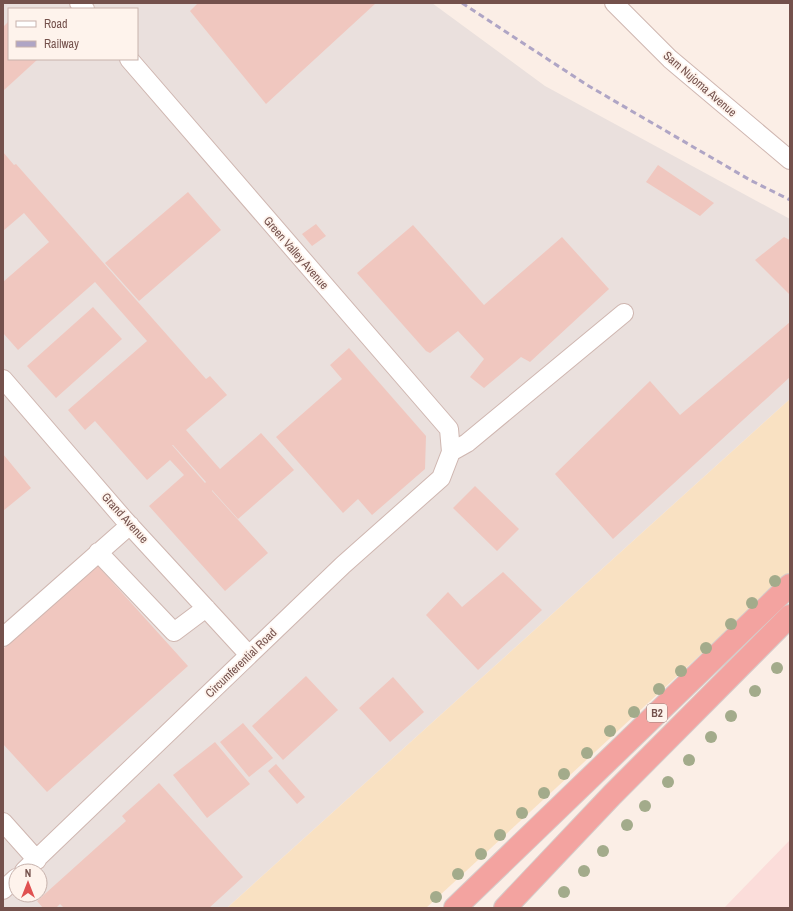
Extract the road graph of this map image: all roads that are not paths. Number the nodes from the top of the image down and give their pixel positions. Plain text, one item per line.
1 (614, 3) edge
2 (130, 60) edge
3 (789, 158) edge
4 (624, 313) dead end
5 (3, 379) edge
6 (450, 452) junction
7 (130, 525) junction
8 (98, 552) junction
9 (790, 585) edge
10 (206, 608) junction
11 (790, 616) edge
12 (3, 637) edge
13 (249, 655) junction
14 (3, 822) edge
15 (29, 863) edge
16 (32, 863) edge
17 (455, 908) edge
18 (505, 908) edge

1 - 3 street, Sam Nujoma Avenue
2 - 6 street, Green Valley Avenue
4 - 6 street
5 - 7 street, Grand Avenue
6 - 13 street, Circumferential Road
7 - 8 street
7 - 10 street, Grand Avenue
8 - 10 street
8 - 12 street
9 - 17 highway, B2
10 - 13 street, Grand Avenue
11 - 18 highway, B2
13 - 16 street, Circumferential Road
14 - 15 street

